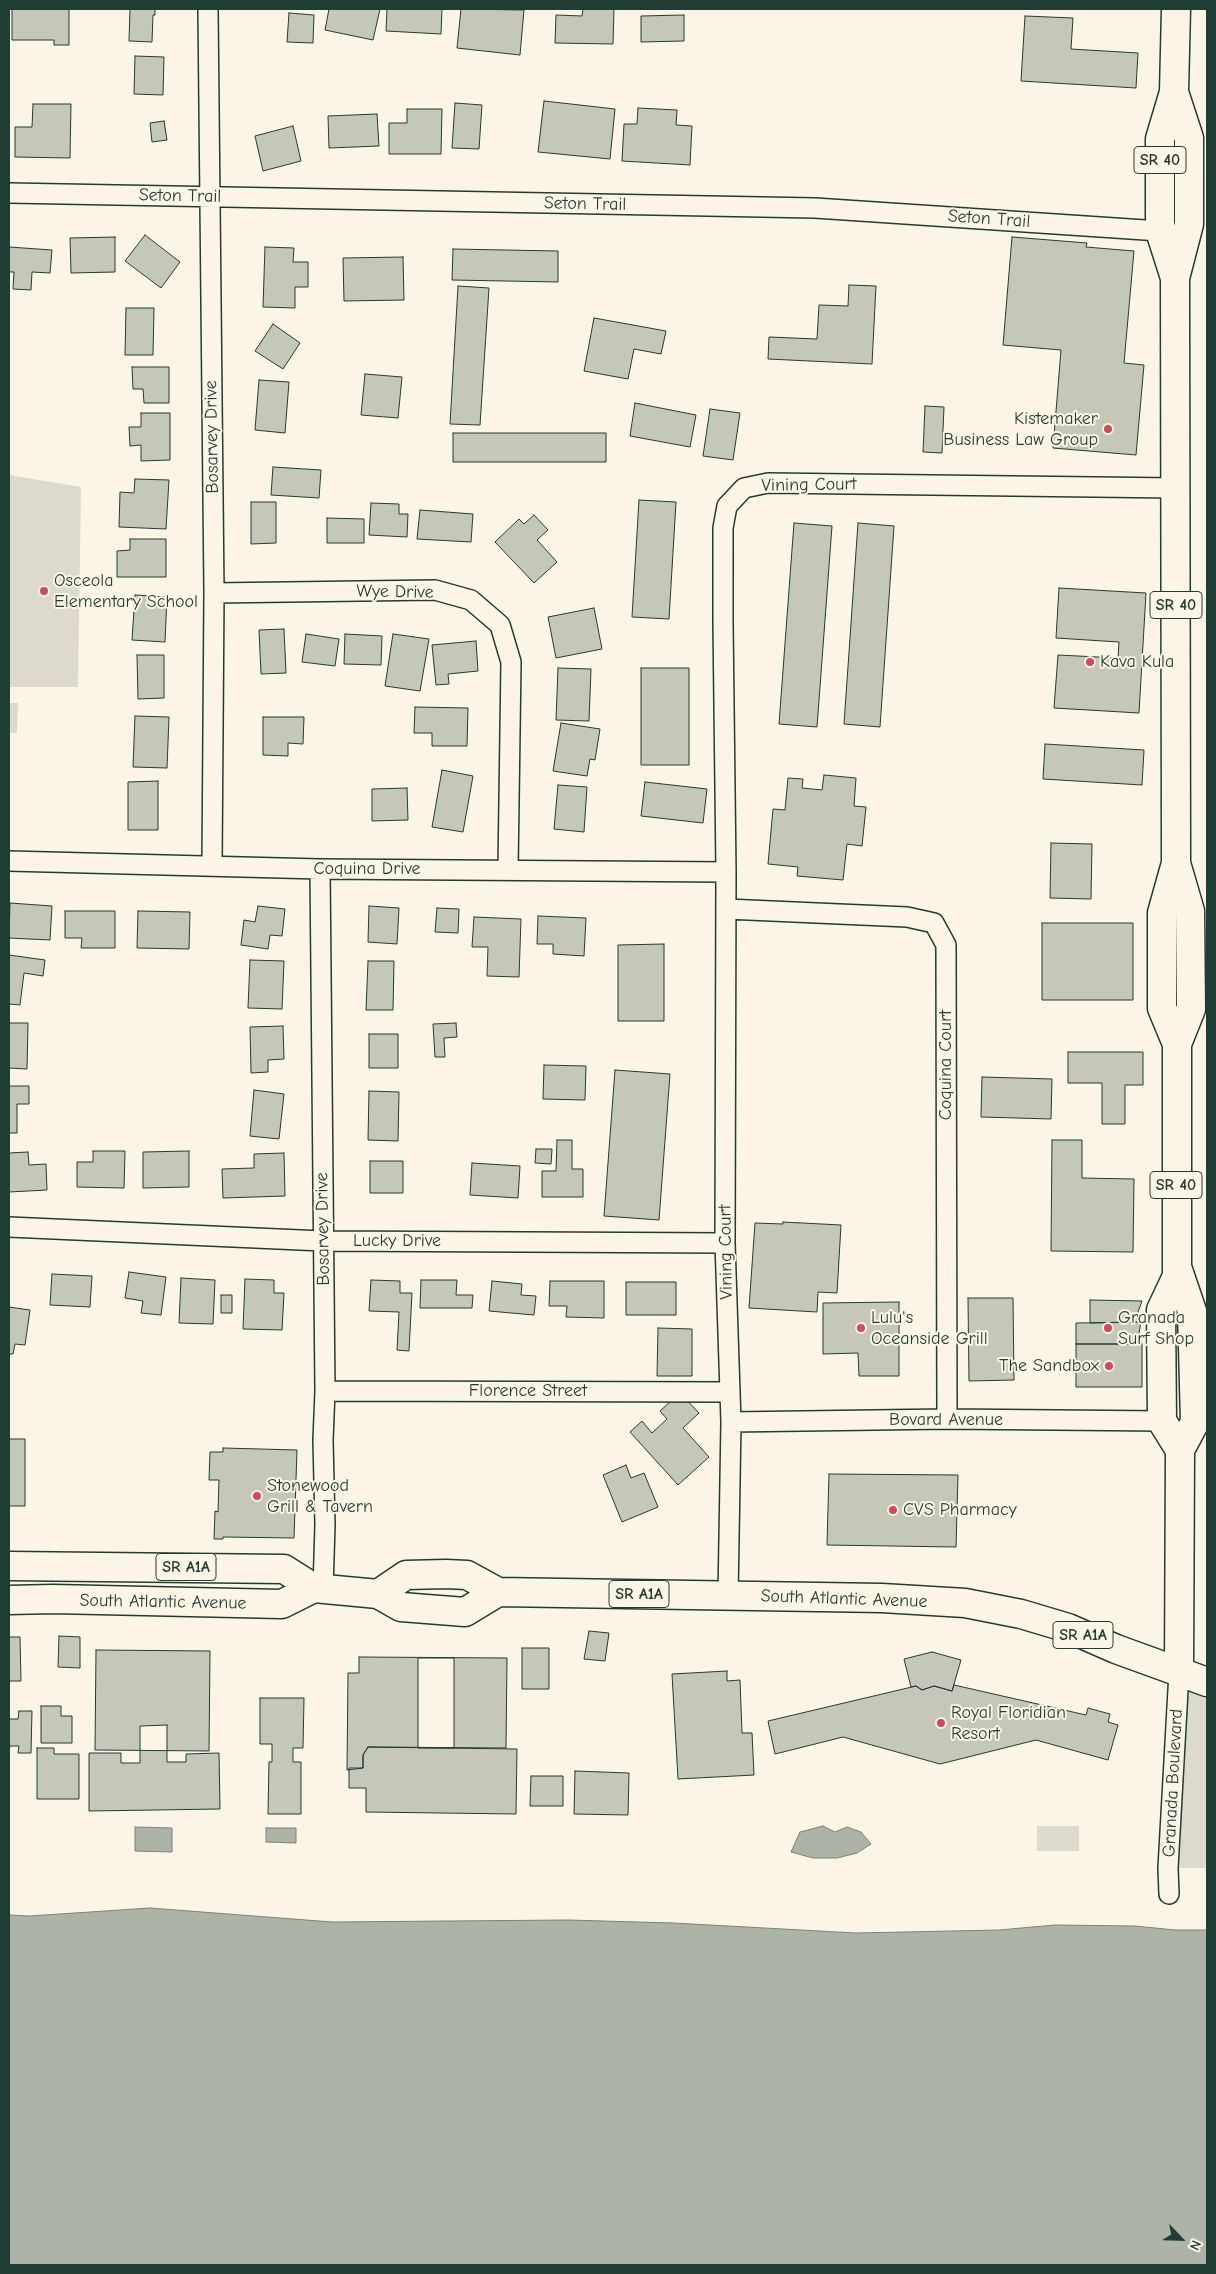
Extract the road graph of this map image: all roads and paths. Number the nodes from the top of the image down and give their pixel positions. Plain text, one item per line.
1 (208, 9) edge
2 (1176, 9) edge
3 (1174, 92) junction
4 (9, 193) edge
5 (209, 197) junction
6 (1160, 231) junction
7 (1175, 278) junction
8 (1176, 488) junction
9 (214, 593) junction
10 (9, 860) edge
11 (212, 865) junction
12 (320, 869) junction
13 (508, 870) junction
14 (726, 872) junction
15 (726, 909) junction
16 (9, 1227) edge
17 (323, 1241) junction
18 (725, 1243) junction
19 (1177, 1267) junction
20 (325, 1391) junction
21 (730, 1392) junction
22 (947, 1419) junction
23 (1162, 1421) junction
24 (731, 1422) junction
25 (1180, 1450) junction
26 (9, 1566) edge
27 (318, 1589) junction
28 (498, 1592) junction
29 (378, 1594) junction
30 (728, 1596) junction
31 (9, 1600) edge
32 (1179, 1672) junction
33 (1207, 1682) edge
34 (1169, 1894) dead end

1 - 5 street, Bosarvey Drive
2 - 3 main road, SR 40
3 - 6 main road, SR 40
3 - 7 main road, SR 40
4 - 5 street, Seton Trail
5 - 6 street, Seton Trail
5 - 9 street, Bosarvey Drive
6 - 7 main road, SR 40
7 - 8 main road, SR 40
8 - 14 street, Vining Court
8 - 19 main road, SR 40
9 - 11 street, Bosarvey Drive
9 - 13 street, Wye Drive
10 - 11 street, Coquina Drive
11 - 12 street, Coquina Drive
12 - 13 street, Coquina Drive
12 - 17 street, Bosarvey Drive
13 - 14 street, Coquina Drive
14 - 15 street, Vining Court
15 - 18 street, Vining Court
15 - 22 street, Coquina Court
16 - 17 street, Lucky Drive
17 - 18 street, Lucky Drive
17 - 20 street, Bosarvey Drive
18 - 21 street, Vining Court
19 - 23 main road, SR 40
19 - 25 main road, SR 40
20 - 21 street, Florence Street
20 - 27 street, Bosarvey Drive
21 - 24 street, Vining Court
22 - 23 street, Bovard Avenue
22 - 24 street, Bovard Avenue
23 - 25 main road
24 - 30 street, Vining Court
25 - 32 main road, SR 40
26 - 27 main road, South Atlantic Avenue / SR A1A
27 - 29 main road, South Atlantic Avenue / SR A1A
27 - 31 main road, South Atlantic Avenue / SR A1A
28 - 29 main road, South Atlantic Avenue / SR A1A
28 - 29 main road, South Atlantic Avenue / SR A1A
28 - 30 main road, South Atlantic Avenue / SR A1A
30 - 32 main road, South Atlantic Avenue / SR A1A
32 - 33 main road, SR A1A
32 - 34 street, Granada Boulevard

